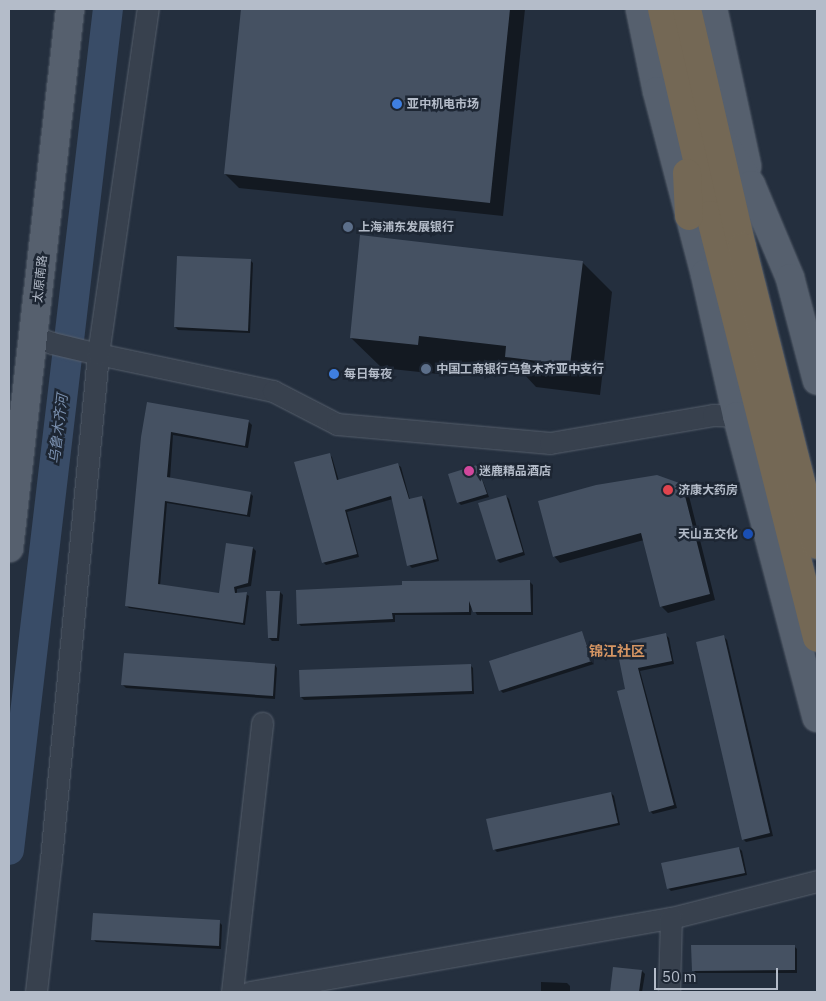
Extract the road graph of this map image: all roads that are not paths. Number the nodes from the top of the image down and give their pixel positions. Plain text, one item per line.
1 (57, 9) edge
2 (70, 9) edge
3 (148, 9) edge
4 (640, 9) edge
5 (662, 9) edge
6 (687, 9) edge
7 (713, 9) edge
8 (682, 99) junction
9 (713, 126) junction
10 (751, 185) junction
11 (689, 216) junction
12 (43, 339) junction
13 (93, 352) junction
14 (817, 380) edge
15 (737, 416) junction
16 (9, 424) edge
17 (817, 545) edge
18 (9, 548) edge
19 (817, 638) edge
20 (817, 718) edge
21 (262, 723) dead end
22 (817, 881) edge
23 (670, 918) junction
24 (36, 992) edge
25 (232, 992) edge
26 (250, 992) edge
27 (669, 992) edge

1 - 16 main road
2 - 12 main road, 太原南路
3 - 13 street
4 - 11 main road
5 - 8 highway
6 - 9 highway
7 - 10 main road
8 - 11 highway
8 - 19 highway
9 - 10 main road
9 - 17 highway
10 - 14 main road
11 - 15 main road
12 - 13 street
12 - 18 main road, 太原南路
13 - 15 street
13 - 24 street
15 - 20 main road
21 - 25 street
22 - 23 street
23 - 26 street
23 - 27 street

